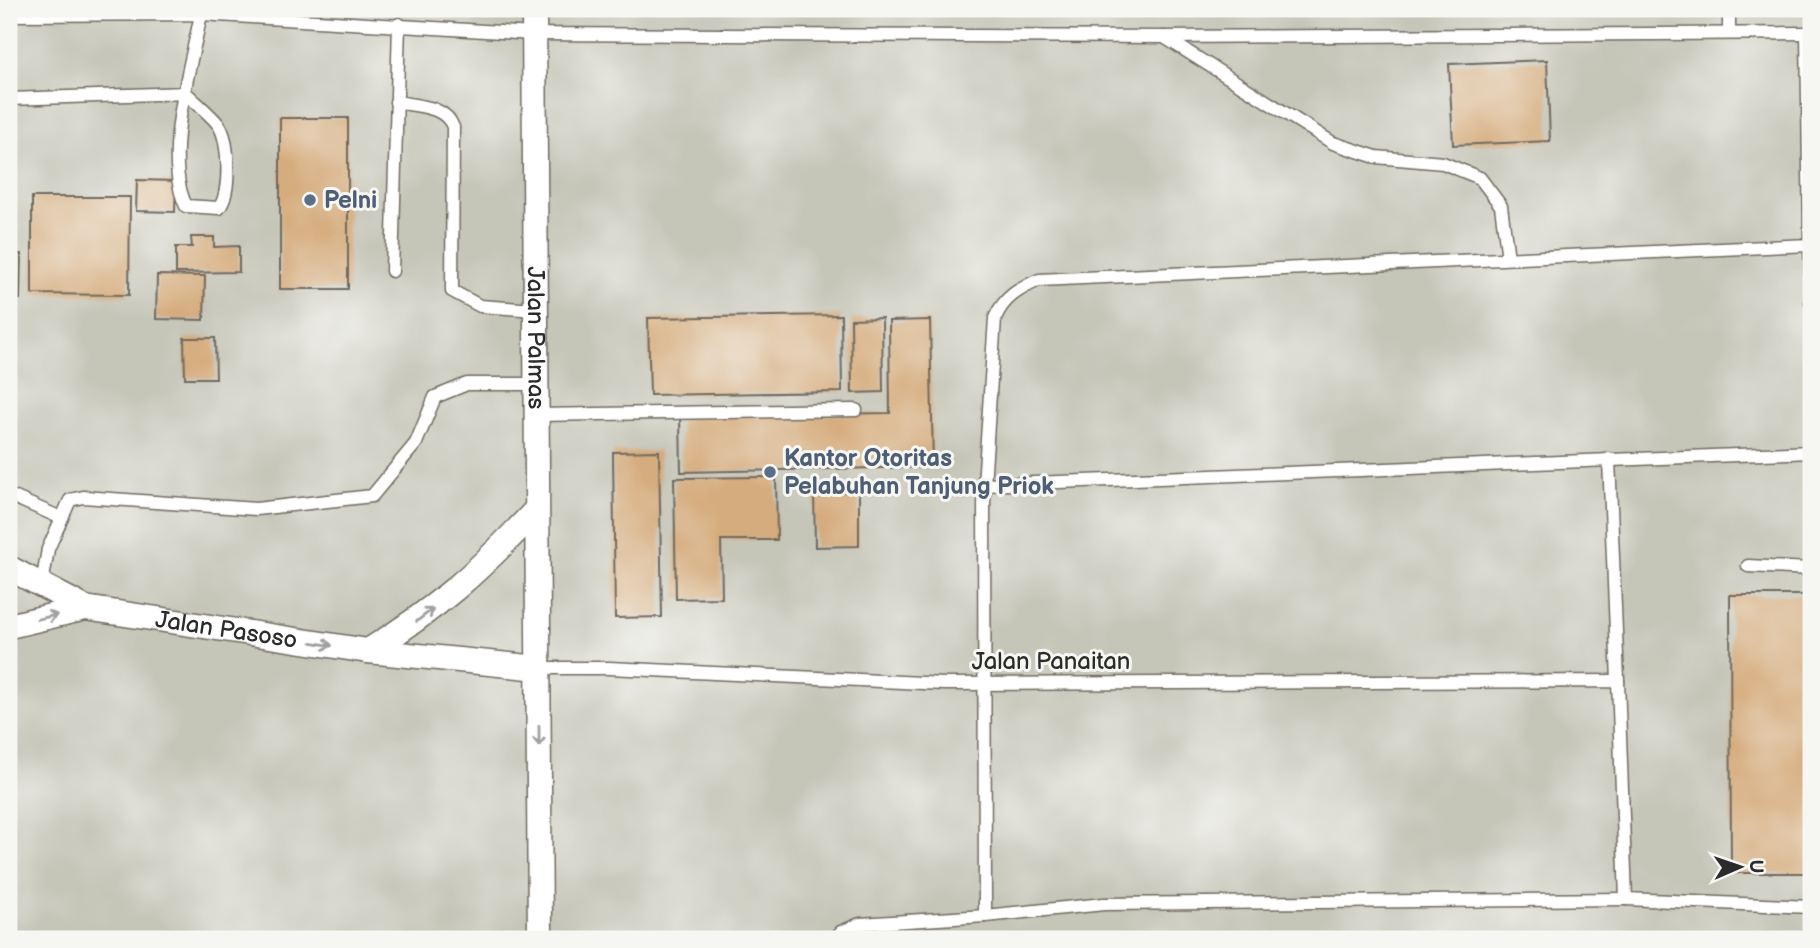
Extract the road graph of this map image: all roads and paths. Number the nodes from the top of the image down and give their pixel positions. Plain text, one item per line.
1 (534, 9) edge
2 (1729, 9) edge
3 (201, 14) junction
4 (9, 15) edge
5 (398, 24) junction
6 (1729, 32) junction
7 (1809, 33) edge
8 (534, 34) junction
9 (1164, 37) junction
10 (186, 93) junction
11 (9, 99) edge
12 (396, 102) junction
13 (1810, 245) edge
14 (1508, 258) junction
15 (392, 271) dead end
16 (1811, 303) edge
17 (536, 310) junction
18 (536, 384) junction
19 (856, 410) dead end
20 (536, 415) junction
21 (1811, 452) edge
22 (1609, 459) junction
23 (984, 485) junction
24 (9, 495) edge
25 (536, 510) junction
26 (59, 517) junction
27 (1748, 566) dead end
28 (9, 568) edge
29 (1811, 569) edge
30 (42, 584) junction
31 (85, 608) junction
32 (9, 626) edge
33 (368, 651) junction
34 (539, 668) junction
35 (1618, 681) junction
36 (987, 682) junction
37 (1626, 899) junction
38 (1811, 907) edge
39 (985, 916) junction
40 (540, 939) edge
41 (835, 939) edge

1 - 8 street, Jalan Palmas
2 - 6 lane
3 - 4 lane
3 - 5 lane
3 - 10 lane
5 - 8 lane
5 - 12 lane
6 - 7 lane
6 - 9 lane
7 - 13 lane
8 - 9 lane
8 - 17 street, Jalan Palmas
9 - 14 lane
10 - 10 lane
10 - 11 lane
12 - 15 lane
12 - 17 lane
13 - 14 lane
13 - 16 lane
14 - 23 lane
17 - 18 street, Jalan Palmas
18 - 20 street, Jalan Palmas
18 - 26 lane
19 - 20 lane
20 - 25 street, Jalan Palmas
21 - 22 lane
22 - 23 lane
22 - 35 lane
23 - 36 lane
24 - 26 lane
33 -> 25 street
25 - 34 street, Jalan Palmas
26 - 30 lane
27 - 29 lane
28 - 30 street, Jalan Pasoso
30 - 31 street, Jalan Pasoso
32 -> 31 street, Jalan Pasoso
31 -> 33 street, Jalan Pasoso
33 - 34 street, Jalan Pasoso
34 - 36 lane, Jalan Panaitan
34 -> 40 street, Jalan Palmas
35 - 36 lane, Jalan Panaitan
35 - 37 lane
36 - 39 lane
37 - 38 lane
37 - 39 lane
39 - 41 lane

